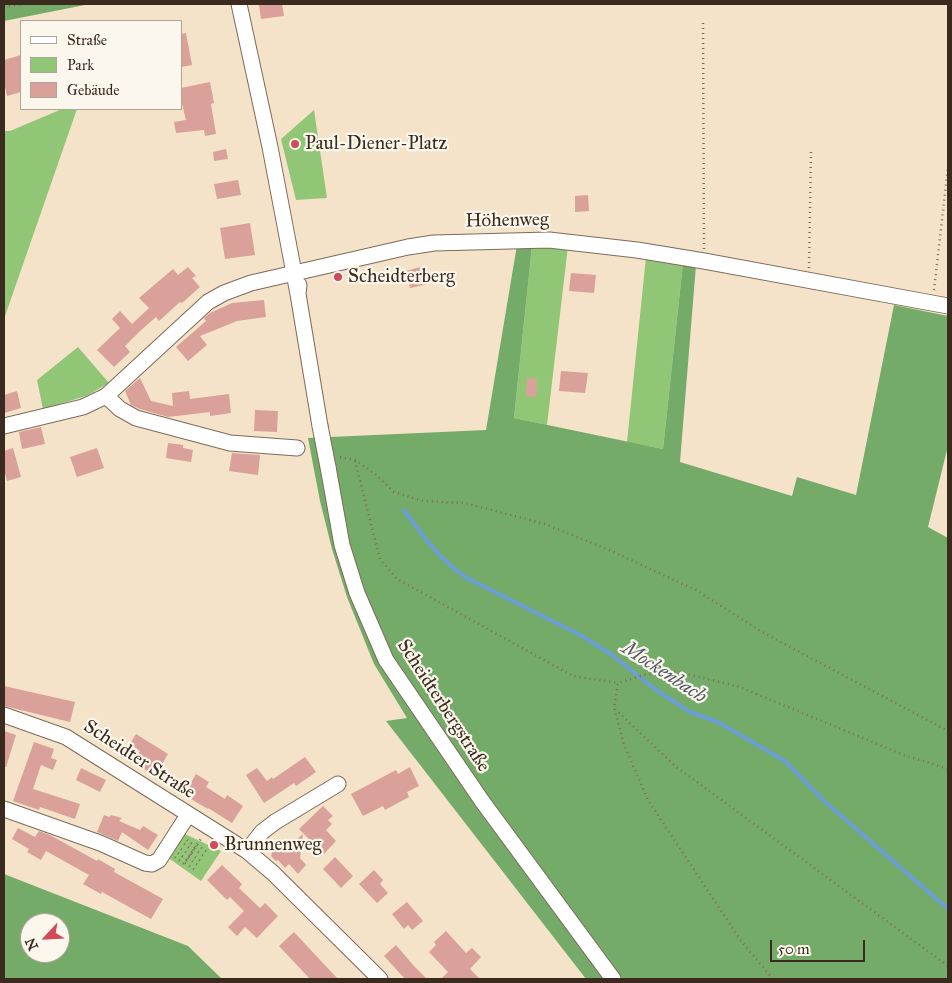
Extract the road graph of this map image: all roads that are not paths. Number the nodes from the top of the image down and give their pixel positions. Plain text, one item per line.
1 (239, 4) edge
2 (300, 273) junction
3 (948, 306) edge
4 (106, 396) junction
5 (4, 426) edge
6 (297, 448) dead end
7 (4, 715) edge
8 (338, 784) dead end
9 (4, 809) edge
10 (188, 815) junction
11 (247, 851) junction
12 (380, 979) edge
13 (613, 979) edge

1 - 2 street, Scheidterbergstraße
2 - 3 street, Höhenweg
2 - 4 street, Höhenweg
2 - 13 street, Scheidterbergstraße, bridge
4 - 5 street, Höhenweg
4 - 6 street
7 - 10 street, Scheidter Straße
8 - 11 street
9 - 10 street
10 - 11 street, Scheidter Straße
11 - 12 street, Scheidter Straße

